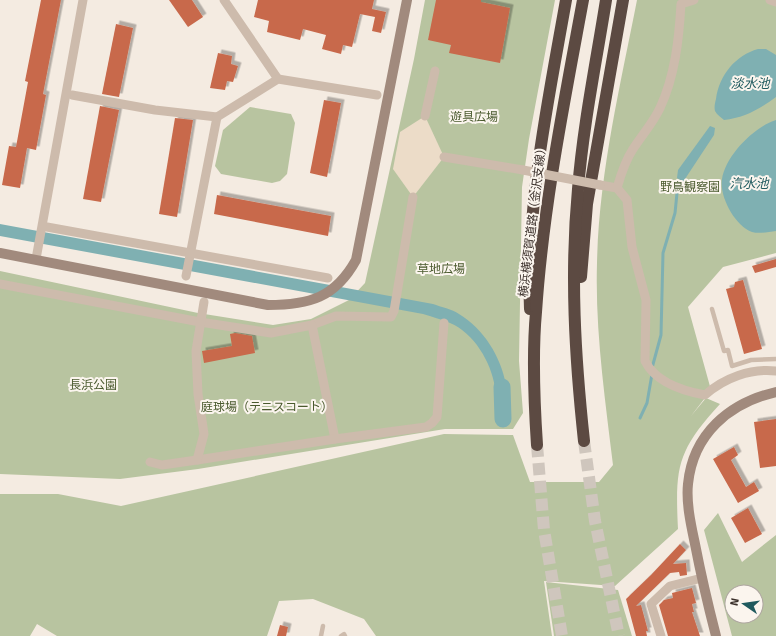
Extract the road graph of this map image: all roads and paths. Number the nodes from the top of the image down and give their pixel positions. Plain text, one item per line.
1 (83, 0) edge
2 (224, 0) edge
3 (407, 0) edge
4 (566, 0) edge
5 (583, 0) edge
6 (606, 0) edge
7 (623, 0) edge
8 (694, 0) edge
9 (770, 0) edge
10 (679, 2) edge
11 (776, 2) edge
12 (435, 72) dead end
13 (278, 79) junction
14 (72, 95) dead end
15 (377, 95) dead end
16 (426, 116) dead end
17 (217, 117) junction
18 (444, 157) dead end
19 (617, 188) junction
20 (413, 197) dead end
21 (44, 228) junction
22 (0, 252) edge
23 (191, 255) junction
24 (36, 259) junction
25 (186, 276) dead end
26 (328, 278) dead end
27 (0, 284) edge
28 (204, 302) dead end
29 (712, 309) dead end
30 (200, 322) junction
31 (444, 323) dead end
32 (312, 325) junction
33 (776, 359) edge
34 (776, 371) edge
35 (578, 384) junction
36 (534, 386) junction
37 (776, 392) edge
38 (335, 439) junction
39 (584, 441) tunnel mouth
40 (537, 445) tunnel mouth
41 (198, 460) junction
42 (150, 462) dead end
43 (702, 578) junction
44 (323, 626) dead end
45 (321, 636) edge
46 (341, 636) edge
47 (345, 636) edge
48 (661, 636) edge
49 (716, 636) edge

1 - 21 street
2 - 13 street
3 - 24 street
4 - 36 highway
5 - 36 highway, 横浜横須賀道路（金沢支線）
6 - 35 highway
7 - 35 highway
8 - 10 street
9 - 11 street
10 - 19 street
12 - 16 street
13 - 15 street
13 - 17 street
14 - 17 street
17 - 23 street
18 - 19 street, bridge
19 - 34 street
20 - 32 street
21 - 23 street
21 - 24 street
22 - 24 street
23 - 25 street
23 - 26 street
27 - 30 street
28 - 30 street
29 - 33 lane
30 - 32 street
30 - 41 street
31 - 38 street
32 - 38 street
35 - 39 highway
36 - 40 highway, 横浜横須賀道路（金沢支線）
37 - 43 street
38 - 41 street
41 - 42 street
43 - 48 street
43 - 49 street
44 - 45 lane
46 - 47 lane

